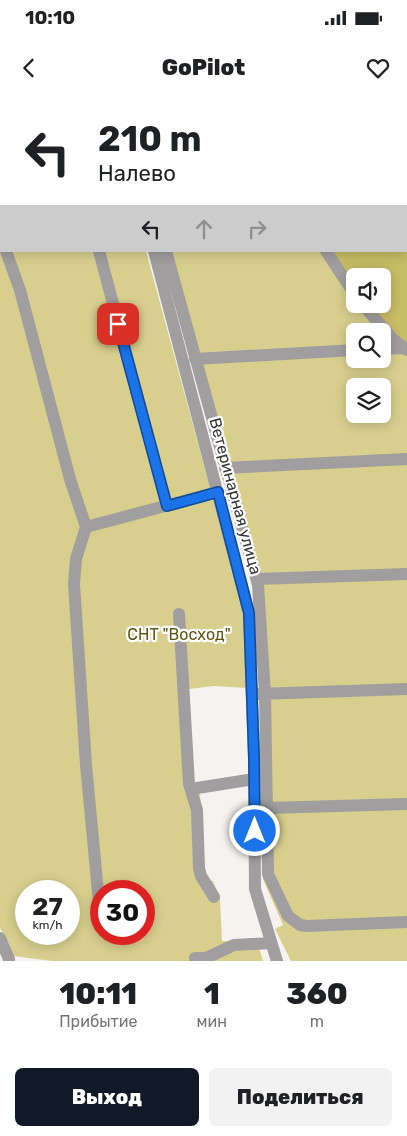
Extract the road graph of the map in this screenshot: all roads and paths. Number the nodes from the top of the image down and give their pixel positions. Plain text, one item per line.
1 (6, 252) edge
2 (99, 252) edge
3 (154, 252) edge
4 (166, 252) edge
5 (327, 252) edge
6 (346, 281) edge
7 (370, 313) edge
8 (391, 349) edge
9 (406, 349) edge
10 (346, 350) edge
11 (195, 358) junction
12 (407, 459) edge
13 (225, 468) junction
14 (218, 492) junction
15 (167, 506) junction
16 (86, 527) junction
17 (407, 574) edge
18 (257, 579) junction
19 (180, 614) dead end
20 (407, 689) edge
21 (259, 694) junction
22 (254, 780) junction
23 (190, 789) junction
24 (407, 804) edge
25 (266, 808) junction
26 (97, 880) edge
27 (214, 897) dead end
28 (407, 922) edge
29 (0, 938) edge
30 (271, 943) junction
31 (195, 958) dead end
32 (9, 960) edge
33 (277, 961) edge

1 - 16 street
2 - 15 street
3 - 14 street, Ветеринарная улица
4 - 11 street
5 - 6 street
7 - 9 street
8 - 9 street
10 - 11 street
11 - 13 street
12 - 13 street
13 - 18 street
14 - 15 street
14 - 21 street, Ветеринарная улица
15 - 16 street
16 - 26 street
17 - 18 street
18 - 21 street
19 - 23 street
20 - 21 street
21 - 22 street, Ветеринарная улица
21 - 25 street
22 - 23 street
22 - 30 street, Ветеринарная улица
23 - 27 street
24 - 25 street
25 - 28 street
29 - 32 street
30 - 31 street
30 - 33 street, Ветеринарная улица

